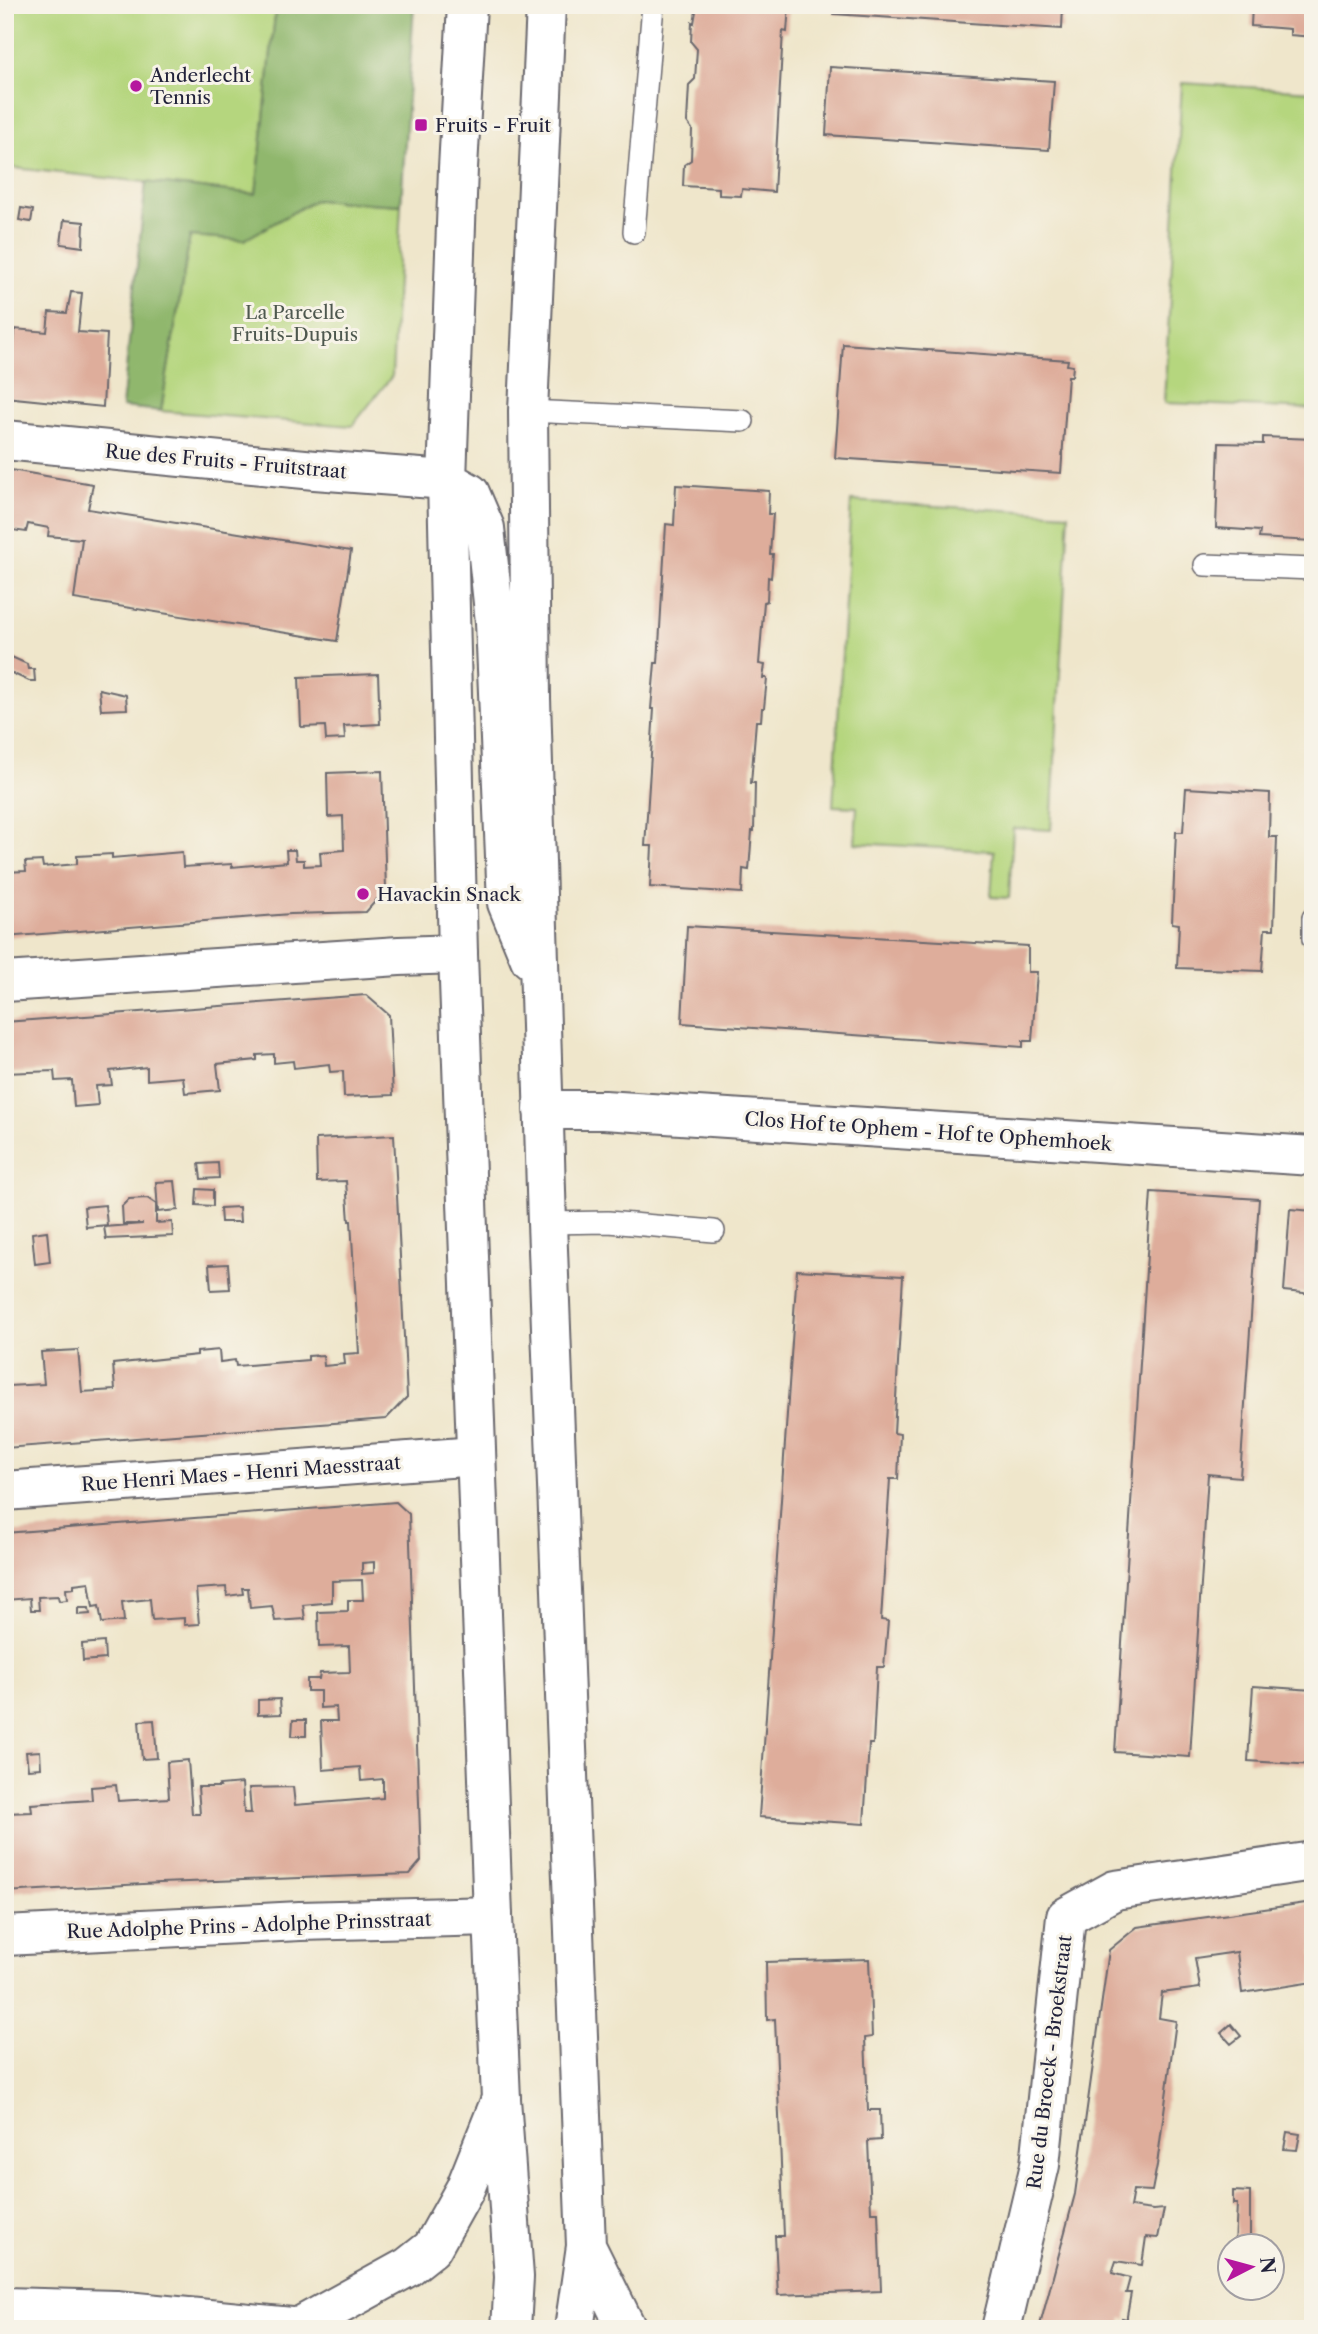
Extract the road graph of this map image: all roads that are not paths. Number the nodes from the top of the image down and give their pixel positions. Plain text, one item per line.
1 (467, 5) edge
2 (547, 5) edge
3 (653, 5) edge
4 (634, 232) dead end
5 (528, 411) junction
6 (743, 421) dead end
7 (5, 440) edge
8 (447, 480) junction
9 (1205, 565) dead end
10 (1313, 569) edge
11 (1313, 918) edge
12 (1313, 939) edge
13 (458, 954) junction
14 (539, 981) junction
15 (5, 982) edge
16 (543, 1110) junction
17 (1313, 1156) edge
18 (547, 1223) junction
19 (714, 1231) dead end
20 (476, 1456) junction
21 (5, 1491) edge
22 (1313, 1861) edge
23 (493, 1916) junction
24 (5, 1936) edge
25 (501, 2099) junction
26 (586, 2246) junction
27 (5, 2307) edge
28 (306, 2328) edge
29 (511, 2329) edge
30 (574, 2329) edge
31 (627, 2329) edge
32 (1001, 2329) edge

1 - 8 main road
2 - 5 main road
3 - 4 lane
5 - 6 lane
5 - 14 main road
7 - 8 main road, Rue des Fruits - Fruitstraat
8 - 13 main road
8 - 14 main road
9 - 10 lane
11 - 12 lane
13 - 15 main road
13 - 20 main road
14 - 16 main road
16 - 17 main road, Clos Hof te Ophem - Hof te Ophemhoek
16 - 18 main road
18 - 19 lane
18 - 26 main road
20 - 21 main road, Rue Henri Maes - Henri Maesstraat
20 - 23 main road
22 - 32 main road, Rue du Broeck - Broekstraat
23 - 24 main road, Rue Adolphe Prins - Adolphe Prinsstraat
23 - 25 main road
25 - 28 main road
25 - 29 main road
26 - 30 main road
26 - 31 main road
27 - 28 main road

